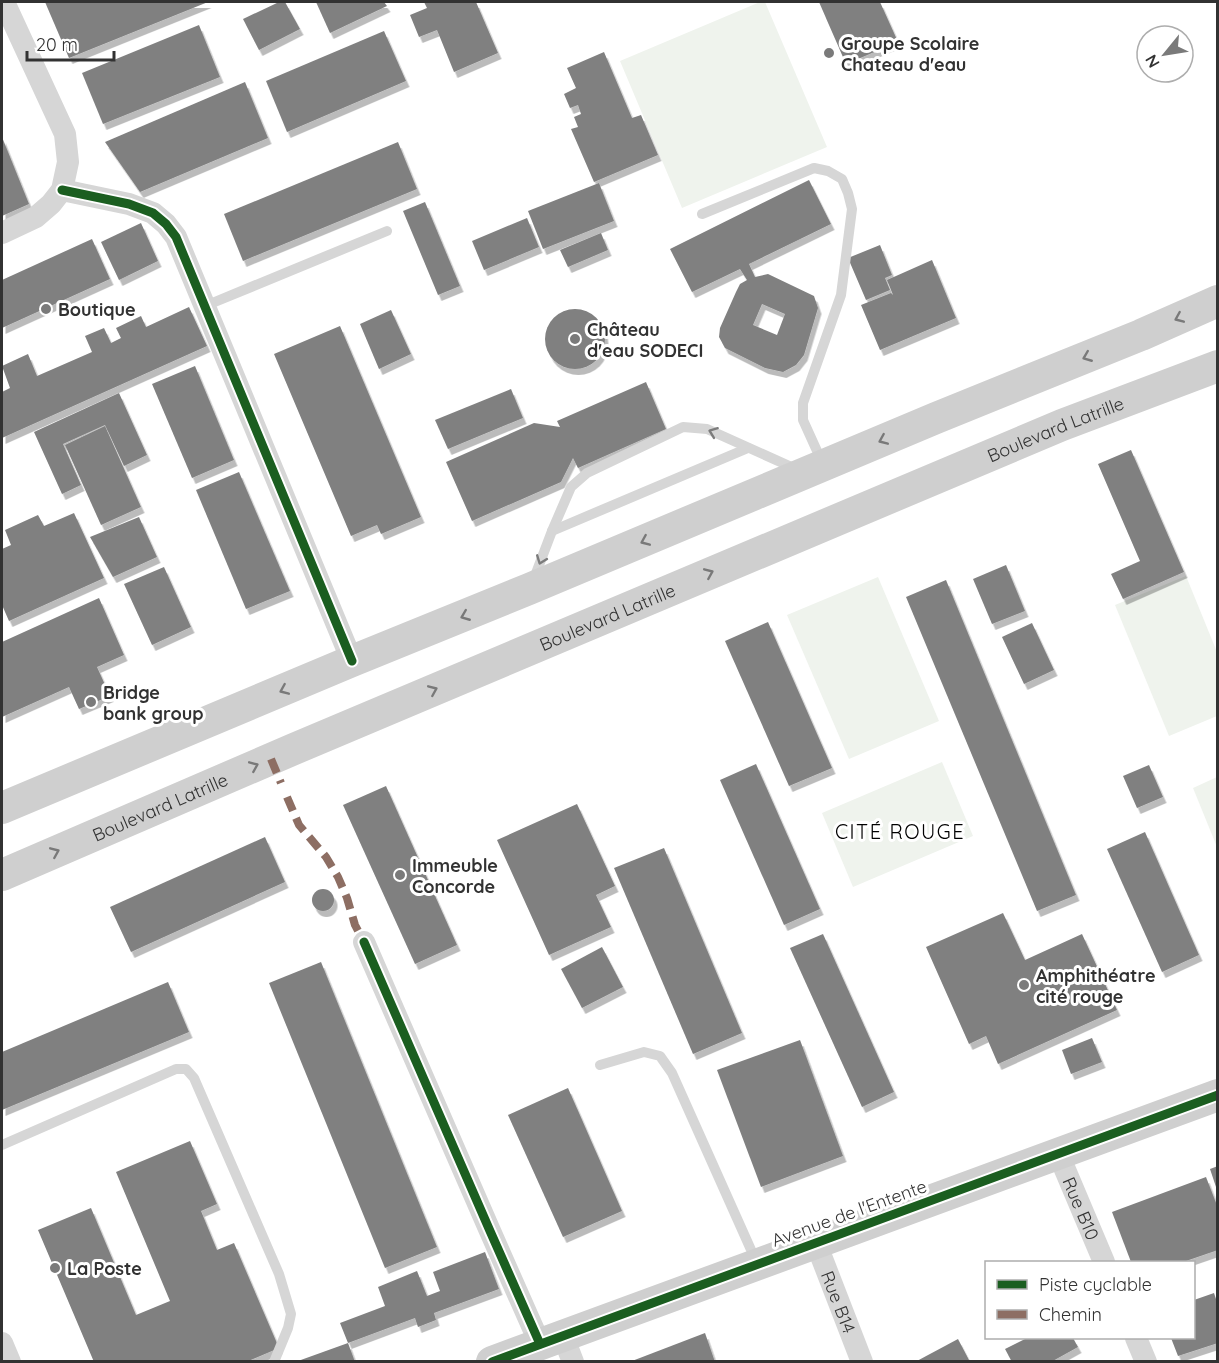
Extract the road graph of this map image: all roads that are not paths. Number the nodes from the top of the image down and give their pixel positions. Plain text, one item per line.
1 (4, 2) edge
2 (62, 190) junction
3 (702, 214) dead end
4 (387, 231) dead end
5 (2, 233) edge
6 (1218, 301) edge
7 (205, 306) junction
8 (1218, 366) edge
9 (748, 448) junction
10 (814, 469) junction
11 (552, 531) junction
12 (530, 589) junction
13 (352, 661) junction
14 (2, 808) edge
15 (2, 875) edge
16 (364, 942) dead end
17 (600, 1065) dead end
18 (1218, 1095) edge
19 (2, 1145) edge
20 (1058, 1153) junction
21 (816, 1243) junction
22 (1103, 1261) edge
23 (757, 1264) junction
24 (1136, 1339) edge
25 (2, 1343) edge
26 (559, 1347) edge
27 (9, 1362) edge
28 (274, 1362) edge
29 (492, 1362) edge
30 (862, 1362) edge
31 (1146, 1362) edge

1 - 2 street
2 - 5 street
2 - 7 street
3 - 10 lane
4 - 7 lane
6 -> 10 main road
7 - 13 street
15 -> 8 main road, Boulevard Latrille
9 - 10 lane
9 - 11 lane
9 -> 11 lane
10 -> 12 main road
11 -> 12 lane
12 -> 13 main road
13 -> 14 main road
16 - 26 street
17 - 23 lane
18 - 20 main road, Avenue de l'Entente
19 - 28 lane
20 - 21 main road, Avenue de l'Entente
20 - 22 street, Rue B10
21 - 23 main road, Avenue de l'Entente
21 - 30 street, Rue B14
23 - 26 main road, Avenue de l'Entente
24 - 31 street
25 - 27 street
26 - 29 main road, Avenue de l'Entente

